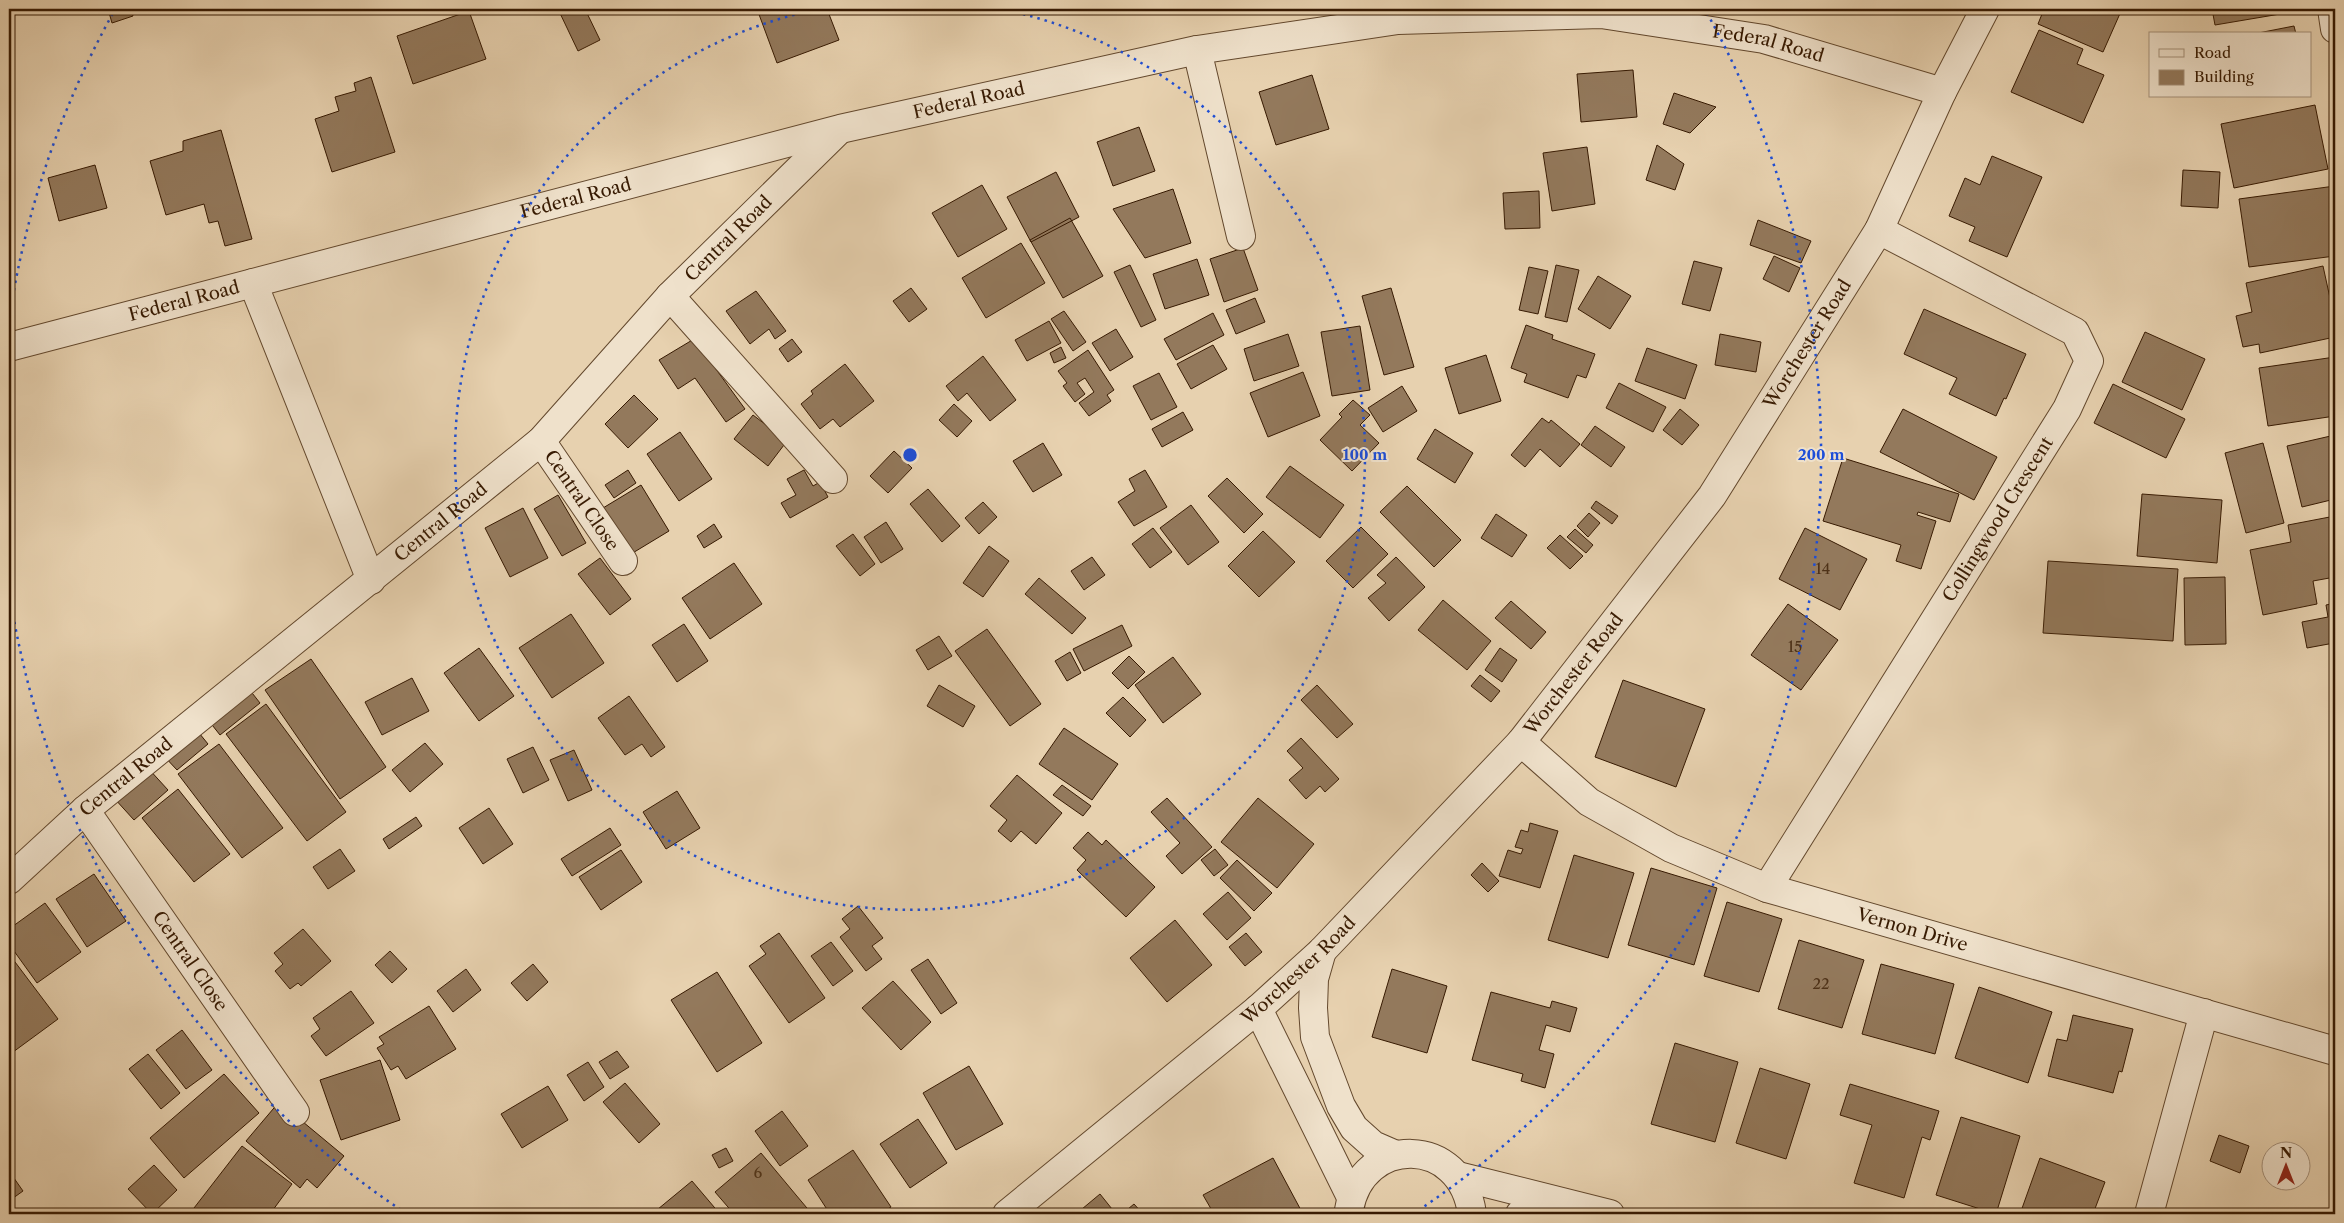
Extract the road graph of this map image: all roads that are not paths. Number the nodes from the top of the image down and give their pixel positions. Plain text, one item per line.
1 (1986, 9) edge
2 (2332, 9) edge
3 (2335, 29) edge
4 (1197, 50) junction
5 (1942, 92) junction
6 (840, 129) junction
7 (1878, 230) junction
8 (1241, 236) dead end
9 (253, 283) junction
10 (670, 296) junction
11 (9, 347) edge
12 (541, 441) junction
13 (832, 479) dead end
14 (623, 561) dead end
15 (371, 580) junction
16 (1521, 742) junction
17 (84, 810) junction
18 (9, 880) edge
19 (1767, 888) junction
20 (1322, 951) junction
21 (1258, 1009) junction
22 (2204, 1013) junction
23 (2335, 1051) edge
24 (295, 1112) dead end
25 (1396, 1156) junction
26 (1458, 1176) junction
27 (1570, 1203) junction
28 (1350, 1206) edge
29 (1007, 1214) edge
30 (1472, 1214) edge
31 (1520, 1214) edge
32 (1610, 1214) edge
33 (2149, 1214) edge

1 - 5 street, Worchester Road
2 - 3 street
4 - 5 street, Federal Road
4 - 6 street, Federal Road
4 - 8 street
5 - 7 street, Worchester Road
6 - 9 street, Federal Road
6 - 10 street, Central Road
7 - 16 street, Worchester Road
7 - 19 street, Collingwood Crescent
9 - 11 street, Federal Road
9 - 15 street
10 - 12 street, Central Road
10 - 13 street
12 - 14 street, Central Close
12 - 15 street, Central Road
15 - 17 street, Central Road
16 - 19 street, Vernon Drive
16 - 20 street, Worchester Road
17 - 18 street, Central Road
17 - 24 street, Central Close
19 - 22 street, Vernon Drive
20 - 21 street, Worchester Road
20 - 25 street
21 - 28 street
21 - 29 street, Worchester Road
22 - 23 street, Vernon Drive
22 - 33 street
25 - 26 street
25 - 28 street
26 - 27 street
26 - 30 street
27 - 31 street
27 - 32 street

